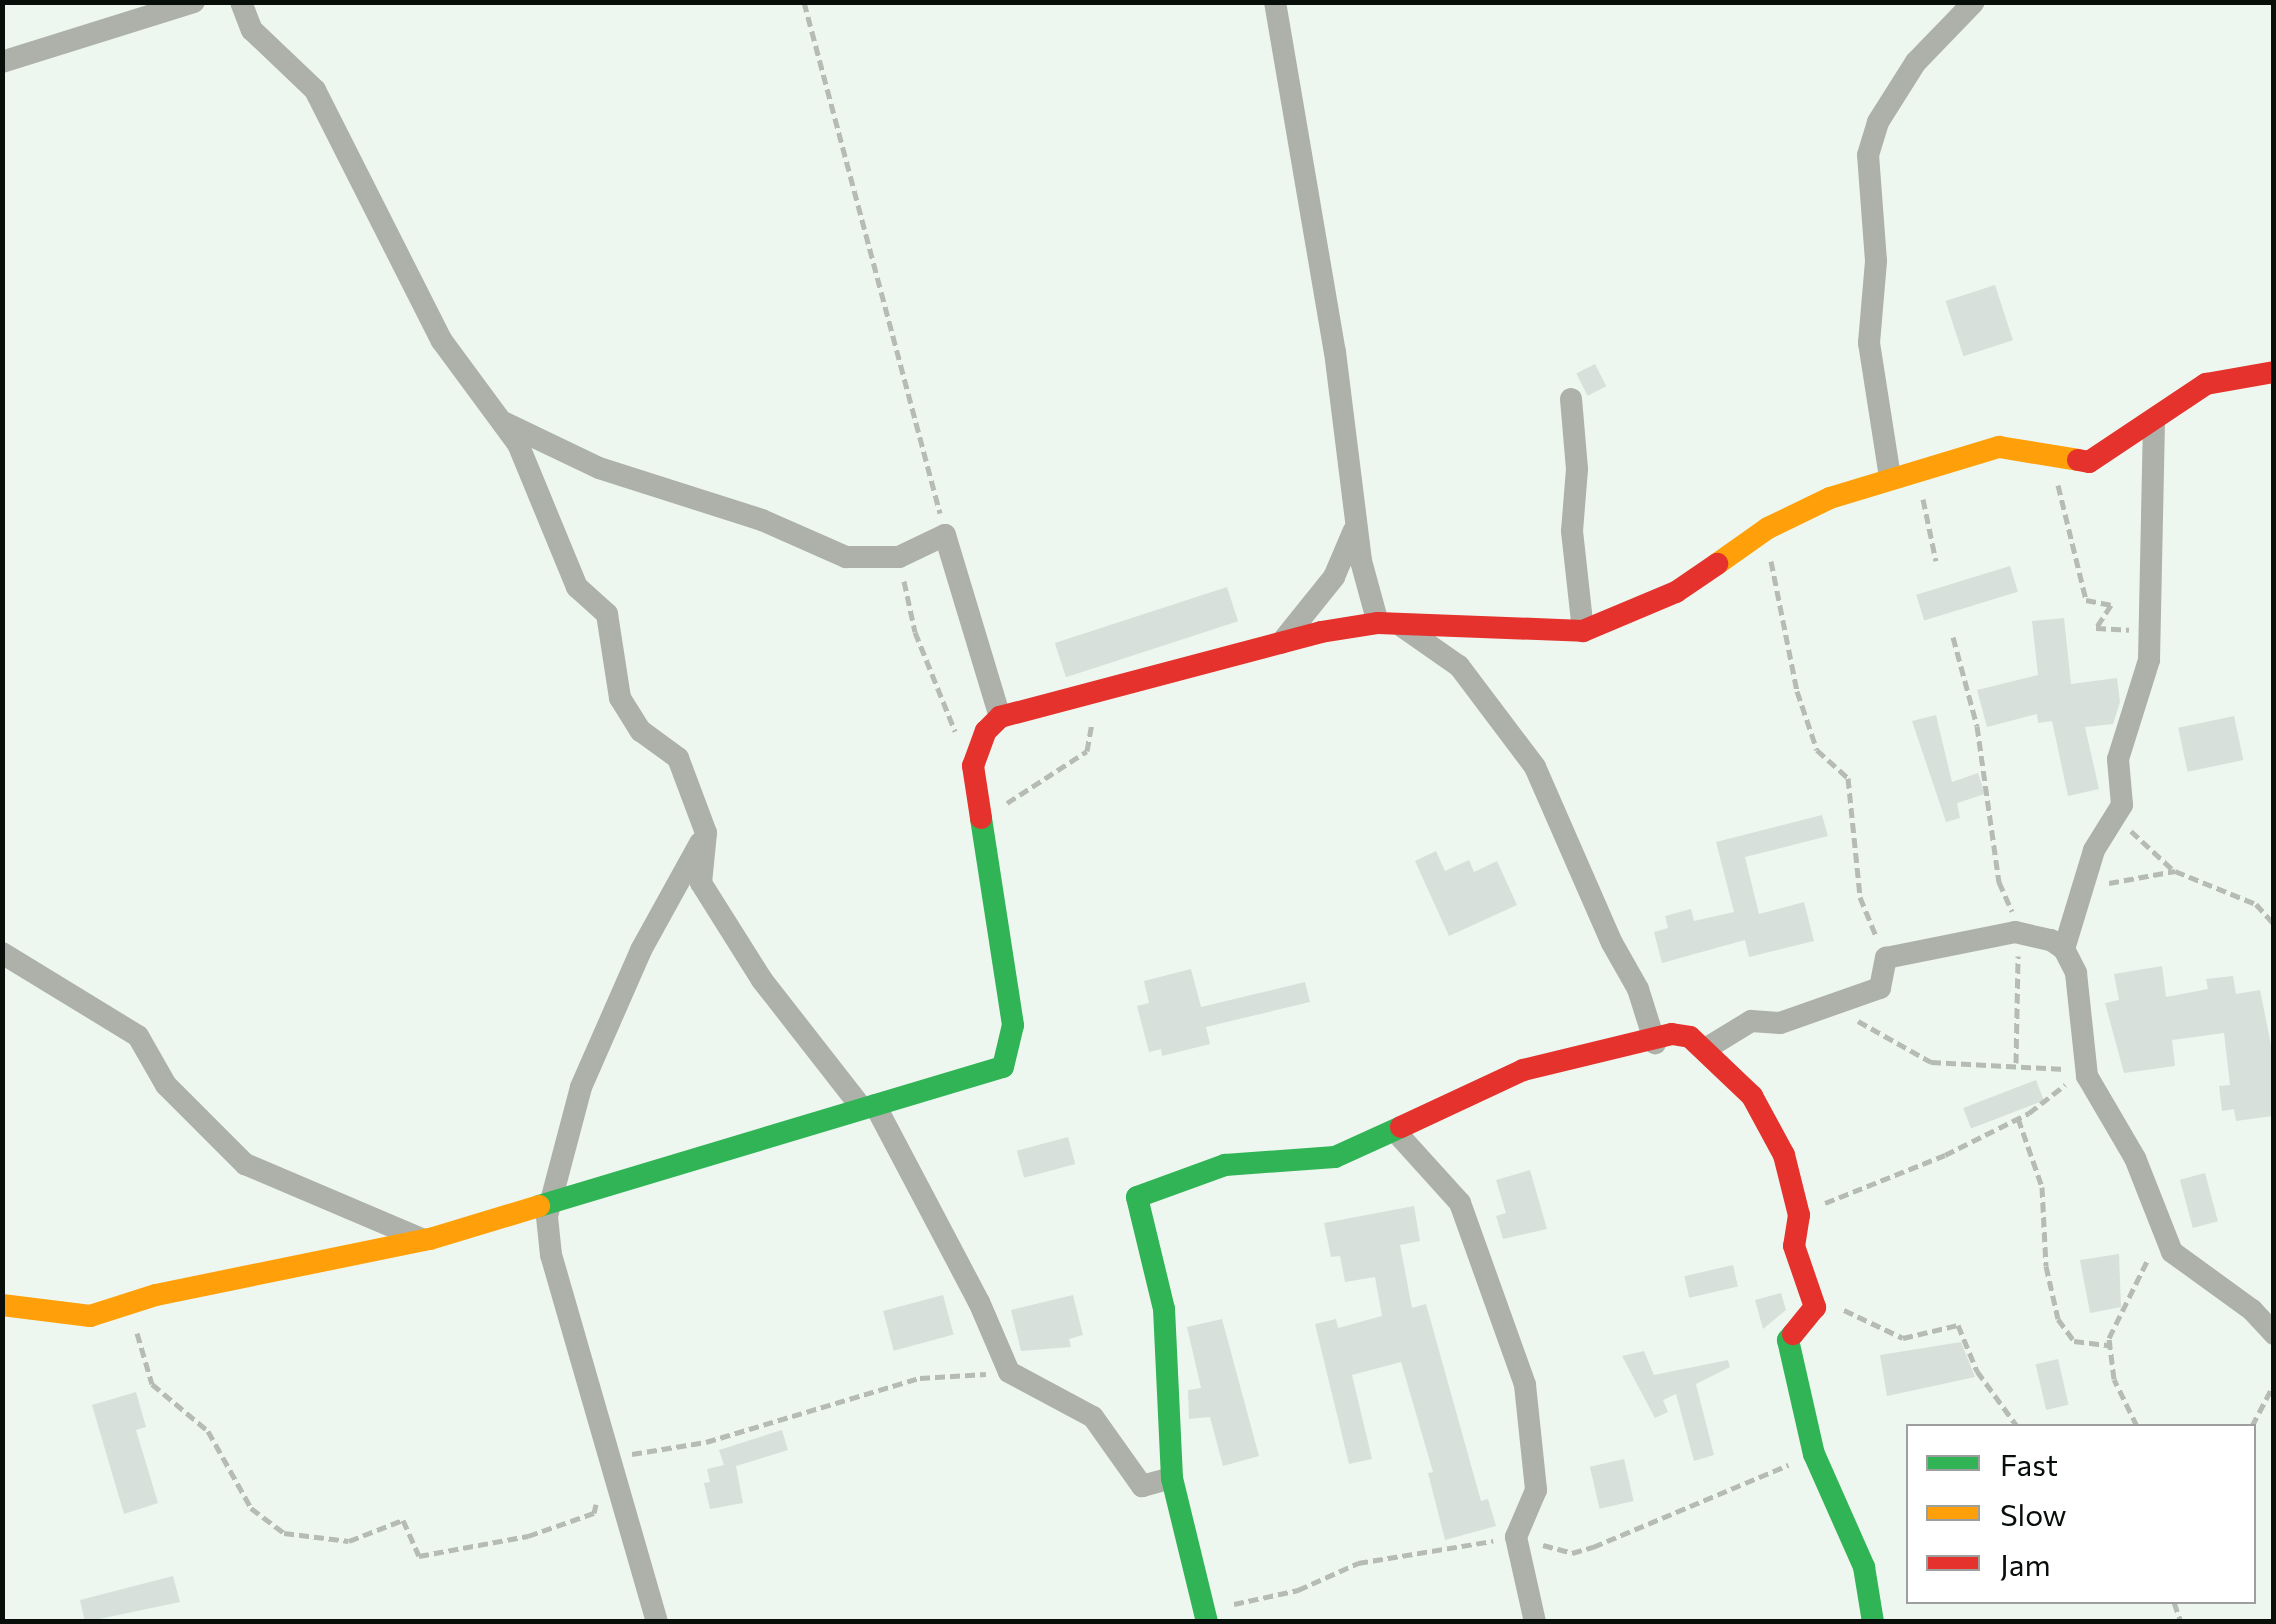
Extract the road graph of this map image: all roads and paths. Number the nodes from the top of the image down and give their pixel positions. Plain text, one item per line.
1 (194, 2) edge
2 (241, 2) edge
3 (804, 2) edge
4 (1274, 2) edge
5 (1974, 2) edge
6 (2, 62) edge
7 (2274, 372) edge
8 (1572, 399) dead end
9 (498, 420) junction
10 (2154, 421) junction
11 (2050, 455) junction
12 (1896, 476) junction
13 (1357, 522) junction
14 (1768, 528) junction
15 (945, 535) junction
16 (1936, 561) dead end
17 (1389, 624) junction
18 (1583, 631) junction
19 (2152, 634) junction
20 (1954, 637) dead end
21 (1281, 642) junction
22 (1000, 717) junction
23 (2122, 805) junction
24 (706, 833) junction
25 (2175, 872) junction
26 (2081, 889) junction
27 (2274, 924) edge
28 (2015, 932) junction
29 (2064, 949) junction
30 (2, 953) edge
31 (1886, 958) junction
32 (1854, 1018) dead end
33 (1655, 1044) junction
34 (1706, 1048) junction
35 (2016, 1063) junction
36 (868, 1106) junction
37 (2018, 1118) junction
38 (1395, 1131) junction
39 (550, 1203) junction
40 (1799, 1215) junction
41 (424, 1240) junction
42 (2149, 1255) dead end
43 (130, 1304) junction
44 (2, 1305) edge
45 (1815, 1307) junction
46 (2274, 1334) edge
47 (2109, 1344) junction
48 (1008, 1372) junction
49 (2274, 1384) edge
50 (2016, 1424) edge
51 (2135, 1424) edge
52 (2253, 1424) edge
53 (1814, 1455) junction
54 (611, 1457) junction
55 (1172, 1478) junction
56 (1516, 1537) junction
57 (1205, 1610) edge
58 (657, 1622) edge
59 (1535, 1622) edge
60 (1873, 1622) edge

1 - 6 street
2 - 9 street
3 - 15 path
4 - 13 street
5 - 12 street
7 - 10 street
8 - 18 street
9 - 15 street
9 - 24 street
10 - 11 street
10 - 19 street
11 - 12 street
11 - 19 path
12 - 14 street
12 - 16 path
13 - 17 street
13 - 21 street
14 - 18 street
14 - 31 path
15 - 22 street
17 - 18 street
17 - 21 street
17 - 33 street
19 - 23 street
20 - 28 path
21 - 22 street
22 - 36 street
23 - 25 path
23 - 26 street
24 - 36 street
24 - 39 street
25 - 26 path
25 - 27 path
26 - 29 street
28 - 29 street
28 - 31 street
28 - 35 path
29 - 46 street
30 - 41 street
31 - 34 street
32 - 35 path
33 - 34 street
33 - 38 street
34 - 40 street
35 - 37 path
36 - 39 street
36 - 48 street
37 - 40 path
37 - 47 path
38 - 55 street
38 - 56 street
39 - 41 street
39 - 54 street
40 - 45 street
41 - 43 street
42 - 47 path
43 - 44 street
43 - 54 path
45 - 50 path
45 - 53 street
47 - 51 path
48 - 54 path
48 - 55 street
49 - 52 path
53 - 56 path
53 - 60 street
54 - 58 street
55 - 57 street
56 - 57 path
56 - 59 street

